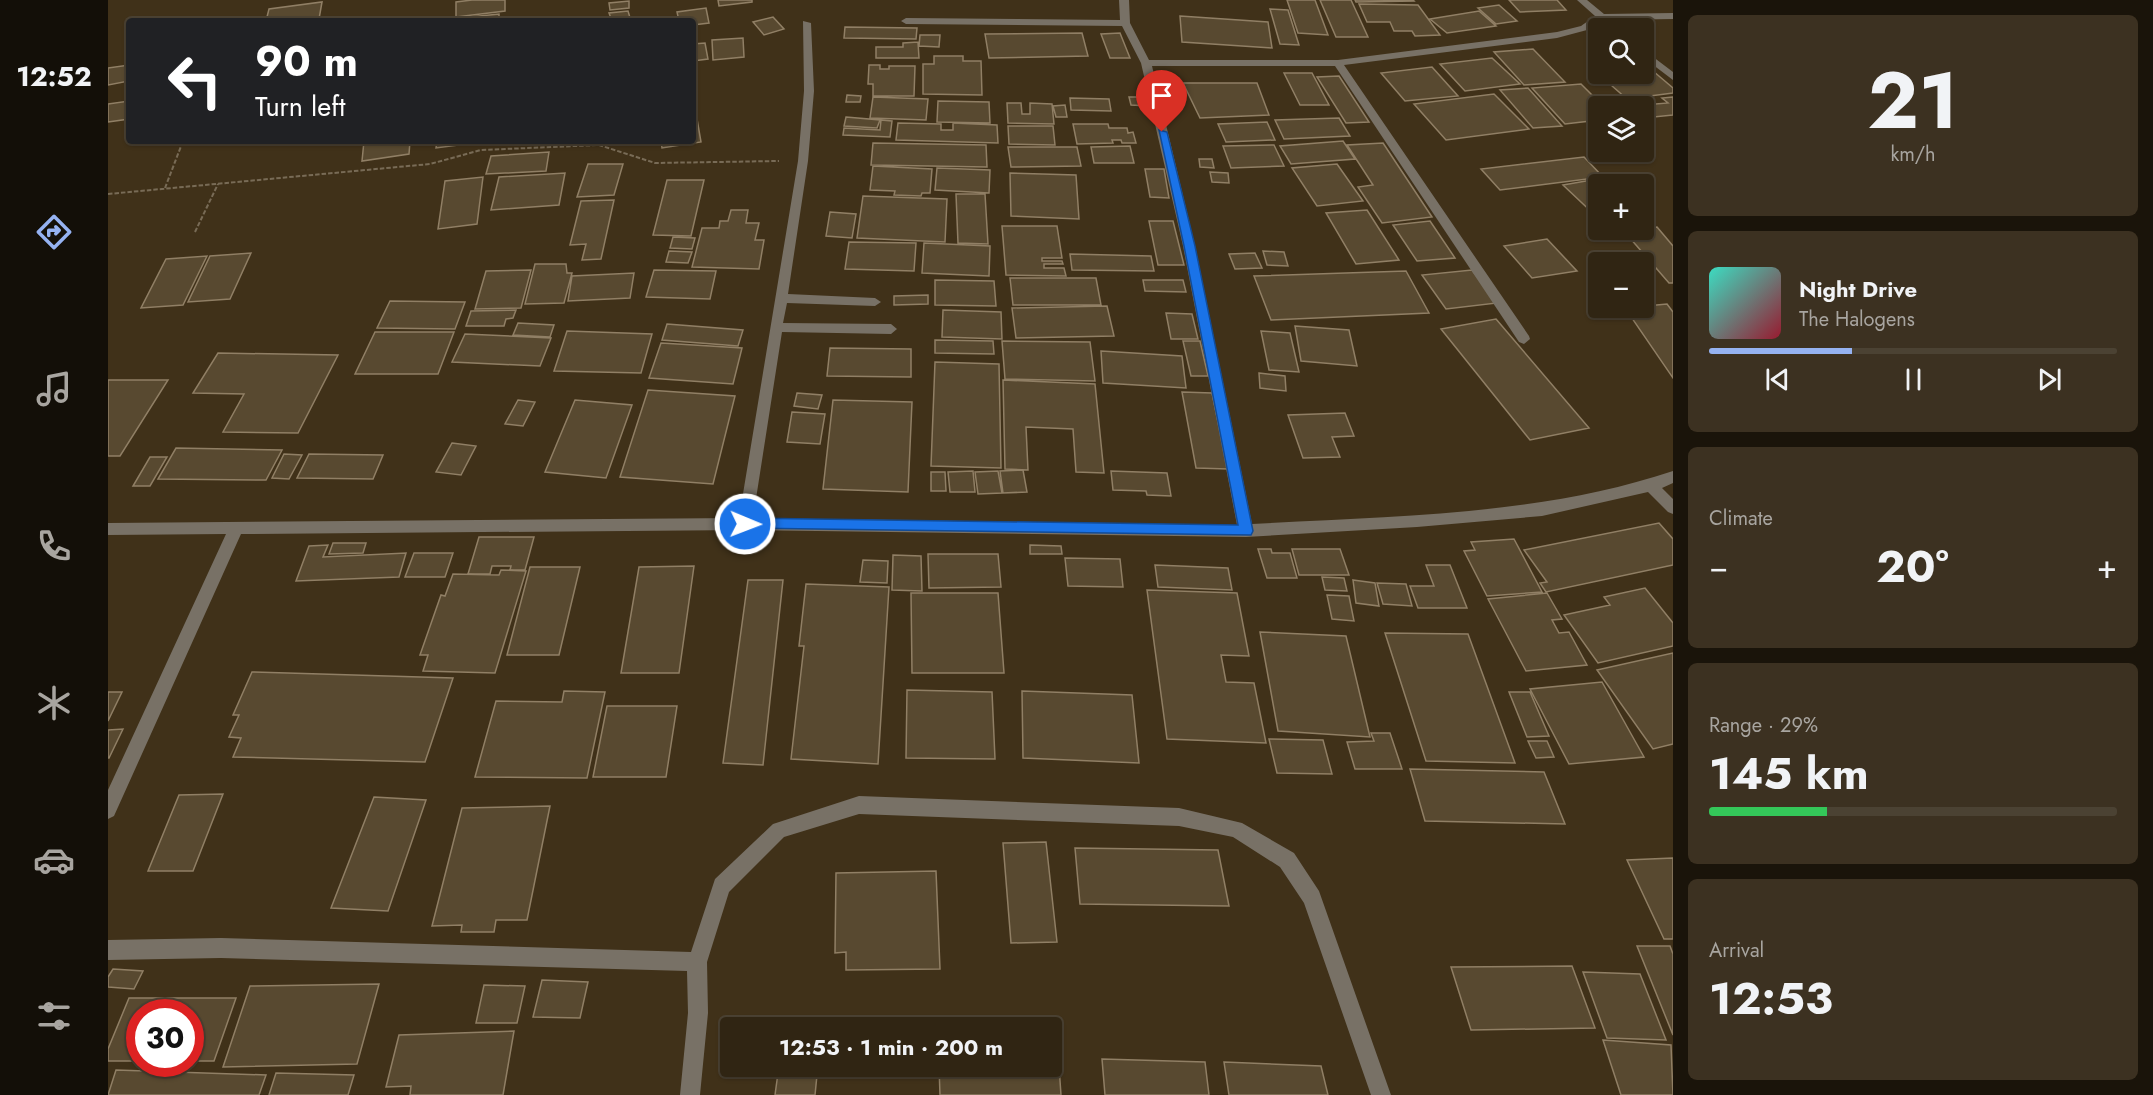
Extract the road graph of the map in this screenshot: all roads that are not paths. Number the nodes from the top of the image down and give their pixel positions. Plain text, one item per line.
1 (1124, 0) edge
2 (1582, 0) edge
3 (1673, 16) edge
4 (1600, 17) junction
5 (906, 21) dead end
6 (806, 23) dead end
7 (1125, 23) junction
8 (1654, 61) edge
9 (1146, 63) junction
10 (1338, 63) junction
11 (1673, 77) edge
12 (781, 298) junction
13 (875, 302) dead end
14 (776, 327) junction
15 (891, 329) dead end
16 (1524, 339) dead end
17 (1673, 477) edge
18 (1651, 486) junction
19 (1673, 508) edge
20 (745, 524) junction
21 (237, 527) junction
22 (108, 529) edge
23 (1246, 531) junction
24 (108, 810) edge
25 (108, 950) edge
26 (697, 962) junction
27 (690, 1095) edge
28 (1381, 1095) edge

1 - 7 street
2 - 4 street
3 - 4 street
4 - 10 street
5 - 7 street
6 - 12 street
7 - 9 street
8 - 11 street
9 - 10 street
9 - 23 street
10 - 16 street
12 - 13 street
12 - 14 street
14 - 15 street
14 - 20 street
17 - 18 street
18 - 19 street
18 - 23 street
20 - 21 street
20 - 23 street
21 - 22 street
21 - 24 street
25 - 26 street
26 - 27 street
26 - 28 street

